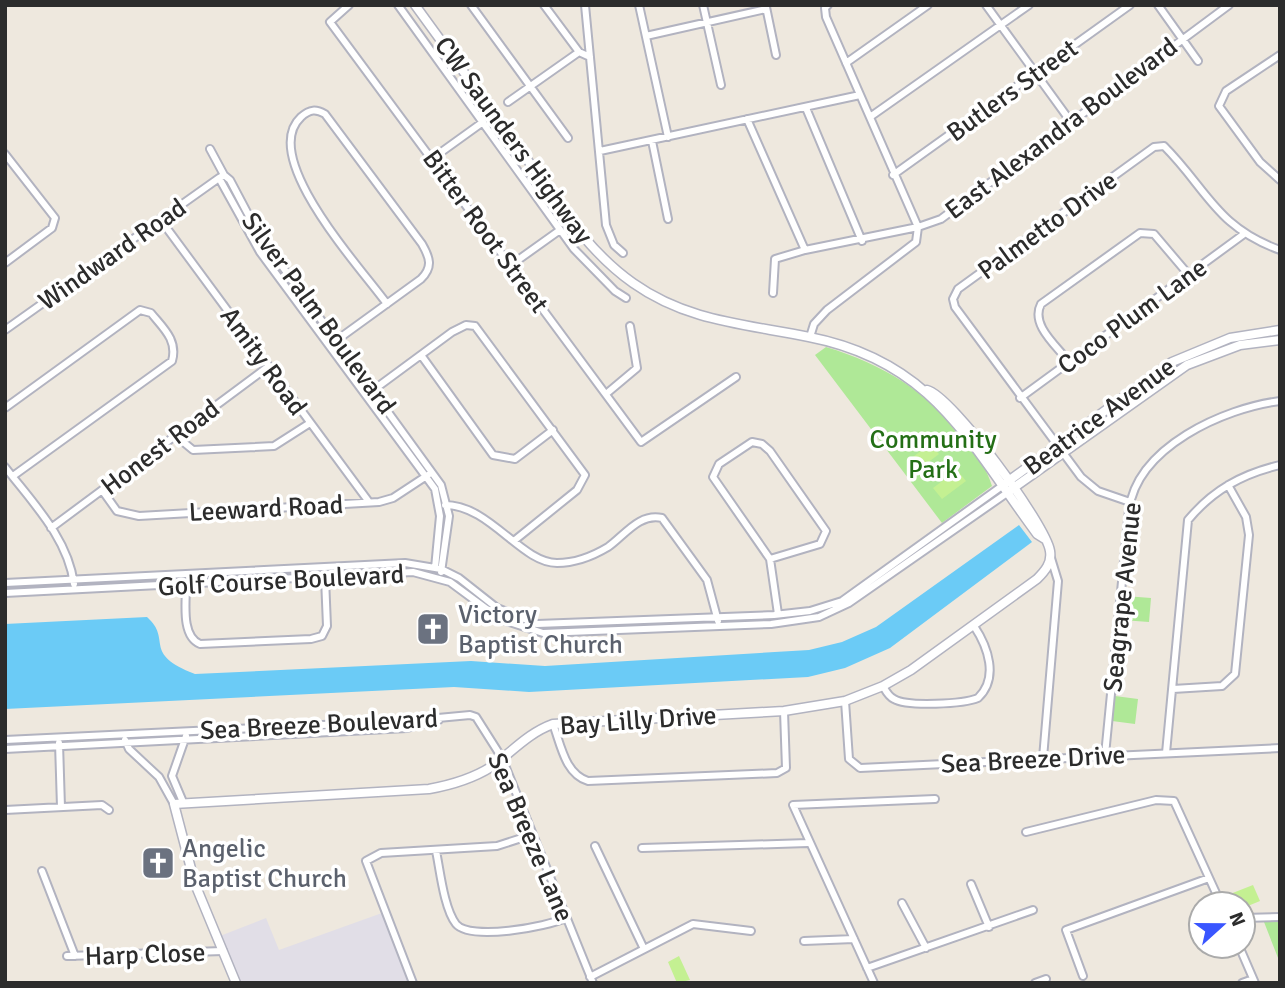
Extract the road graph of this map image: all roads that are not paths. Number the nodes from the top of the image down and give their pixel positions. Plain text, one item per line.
1 (349, 5) edge
2 (398, 5) edge
3 (415, 5) edge
4 (471, 5) edge
5 (544, 5) edge
6 (585, 5) edge
7 (639, 5) edge
8 (703, 5) edge
9 (929, 5) edge
10 (985, 5) edge
11 (1029, 5) edge
12 (1130, 5) edge
13 (1158, 5) edge
14 (1229, 5) edge
15 (826, 6) edge
16 (766, 7) edge
17 (707, 23) junction
18 (1001, 26) junction
19 (646, 36) junction
20 (1182, 38) junction
21 (441, 42) junction
22 (431, 50) junction
23 (579, 52) junction
24 (776, 55) dead end
25 (1280, 55) edge
26 (590, 57) junction
27 (1198, 61) dead end
28 (846, 63) junction
29 (464, 72) junction
30 (1036, 74) junction
31 (453, 81) junction
32 (721, 85) dead end
33 (529, 87) junction
34 (478, 93) junction
35 (860, 95) junction
36 (468, 101) junction
37 (508, 102) dead end
38 (806, 108) junction
39 (870, 117) junction
40 (747, 119) junction
41 (483, 122) junction
42 (1071, 122) junction
43 (668, 137) junction
44 (568, 138) dead end
45 (652, 141) junction
46 (210, 149) dead end
47 (600, 151) junction
48 (5, 154) edge
49 (433, 158) junction
50 (893, 175) junction
51 (221, 176) junction
52 (1280, 180) edge
53 (565, 214) junction
54 (160, 219) junction
55 (668, 219) dead end
56 (554, 223) junction
57 (918, 227) junction
58 (560, 230) junction
59 (1244, 234) junction
60 (862, 241) junction
61 (805, 250) junction
62 (1280, 250) edge
63 (623, 253) dead end
64 (7, 258) edge
65 (511, 265) junction
66 (1188, 274) junction
67 (773, 293) dead end
68 (626, 298) dead end
69 (387, 304) junction
70 (630, 326) dead end
71 (5, 330) edge
72 (1280, 330) edge
73 (810, 337) junction
74 (1280, 340) edge
75 (333, 343) junction
76 (421, 355) junction
77 (1069, 362) junction
78 (269, 366) junction
79 (736, 377) dead end
80 (370, 393) junction
81 (606, 394) junction
82 (1020, 398) junction
83 (1280, 401) edge
84 (5, 408) edge
85 (310, 423) junction
86 (553, 430) junction
87 (176, 436) junction
88 (1060, 450) junction
89 (1280, 465) edge
90 (5, 467) edge
91 (430, 474) junction
92 (13, 477) junction
93 (1228, 485) junction
94 (1008, 487) junction
95 (102, 490) junction
96 (369, 502) junction
97 (1130, 502) junction
98 (448, 505) junction
99 (440, 506) junction
100 (51, 528) junction
101 (515, 540) junction
102 (1051, 558) junction
103 (770, 559) junction
104 (438, 568) junction
105 (438, 577) junction
106 (325, 578) junction
107 (74, 580) junction
108 (5, 583) edge
109 (186, 585) junction
110 (75, 589) junction
111 (5, 593) edge
112 (778, 614) junction
113 (717, 618) junction
114 (719, 626) junction
115 (974, 626) junction
116 (552, 630) junction
117 (883, 686) junction
118 (1173, 689) junction
119 (845, 701) junction
120 (785, 710) junction
121 (450, 716) joint
122 (554, 724) junction
123 (186, 736) junction
124 (59, 738) junction
125 (125, 739) junction
126 (5, 740) edge
127 (59, 746) junction
128 (1280, 748) edge
129 (5, 749) edge
130 (1166, 753) junction
131 (1105, 755) junction
132 (502, 758) junction
133 (1043, 758) junction
134 (173, 781) junction
135 (163, 783) junction
136 (935, 799) dead end
137 (179, 803) junction
138 (61, 807) junction
139 (5, 810) edge
140 (109, 810) dead end
141 (1026, 832) dead end
142 (531, 835) junction
143 (808, 843) junction
144 (594, 846) dead end
145 (642, 848) dead end
146 (436, 851) junction
147 (42, 871) dead end
148 (1209, 878) junction
149 (971, 884) dead end
150 (1215, 890) edge
151 (902, 903) dead end
152 (1033, 910) dead end
153 (1280, 917) edge
154 (565, 918) junction
155 (1257, 918) edge
156 (989, 927) junction
157 (751, 931) dead end
158 (854, 939) junction
159 (804, 941) dead end
160 (926, 948) junction
161 (644, 949) junction
162 (223, 951) junction
163 (75, 956) junction
164 (66, 957) dead end
165 (1245, 960) edge
166 (867, 968) junction
167 (1083, 976) dead end
168 (1046, 979) dead end
169 (592, 980) edge
170 (1254, 981) edge
171 (873, 982) edge
172 (236, 983) edge
173 (413, 983) edge
174 (1035, 983) edge
175 (1242, 983) edge

1 - 49 street, Bitter Root Street
2 - 22 street
3 - 21 main road, CW Saunders Highway
4 - 33 street
5 - 23 street
6 - 26 street
7 - 19 street
8 - 17 street
9 - 28 street
10 - 18 street
11 - 18 street
12 - 30 street, Butlers Street
13 - 20 street
14 - 20 street, East Alexandra Boulevard
15 - 28 street
16 - 17 street
16 - 24 street
17 - 19 street
17 - 32 street
18 - 30 street
18 - 39 street
19 - 43 street
20 - 27 street
20 - 42 street, East Alexandra Boulevard
21 - 22 street
21 - 29 main road, CW Saunders Highway
22 - 31 street
23 - 26 street
23 - 33 street
25 - 52 street
26 - 47 street
28 - 35 street
29 - 31 street
29 - 34 main road, CW Saunders Highway
30 - 42 street
30 - 50 street, Butlers Street
31 - 36 street
33 - 37 street
33 - 44 street
34 - 36 street
34 - 53 main road, CW Saunders Highway
35 - 38 street
35 - 39 street
36 - 41 street
38 - 40 street
38 - 60 street
39 - 50 street
40 - 43 street
40 - 61 street
41 - 49 street
41 - 56 street
42 - 57 street, East Alexandra Boulevard
43 - 45 street
45 - 47 street
45 - 55 street
46 - 51 street, Silver Palm Boulevard
47 - 63 street
48 - 64 street
49 - 65 street, Bitter Root Street
50 - 57 street
51 - 54 street, Windward Road
51 - 75 street, Silver Palm Boulevard
53 - 56 street
53 - 73 main road, CW Saunders Highway
54 - 71 street, Windward Road
54 - 78 street, Amity Road
56 - 58 street
57 - 60 street
57 - 73 street, East Alexandra Boulevard
58 - 65 street
58 - 68 street
59 - 62 street, Palmetto Drive
59 - 66 street, Coco Plum Lane
59 - 82 street, Palmetto Drive
60 - 61 street
61 - 67 street
65 - 81 street, Bitter Root Street
66 - 77 street, Coco Plum Lane
66 - 77 street
69 - 69 street
69 - 75 street
70 - 81 street
72 - 88 main road, Beatrice Avenue
73 - 94 main road, CW Saunders Highway
74 - 88 main road, Beatrice Avenue
75 - 80 street, Silver Palm Boulevard
76 - 80 street
76 - 86 street
76 - 86 street
77 - 82 street, Coco Plum Lane
78 - 85 street, Amity Road
78 - 87 street, Honest Road
79 - 81 street, Bitter Root Street
80 - 91 street, Silver Palm Boulevard
82 - 88 street, Palmetto Drive
83 - 97 street, Seagrape Avenue
84 - 92 street
85 - 87 street
85 - 96 street, Amity Road
86 - 101 street
87 - 95 street, Honest Road
88 - 94 main road, Beatrice Avenue
88 - 97 street, Palmetto Drive
89 - 93 street
90 - 92 street
91 - 96 street, Leeward Road
91 - 98 street, Silver Palm Boulevard
91 - 99 street, Silver Palm Boulevard
92 - 100 street
93 - 118 street
93 - 118 street
94 - 102 main road, CW Saunders Highway
94 - 112 street, Golf Course Boulevard
94 - 114 street, Golf Course Boulevard
95 - 96 street, Leeward Road
95 - 100 street, Honest Road
97 - 131 street, Seagrape Avenue
98 - 99 street
98 - 101 street
98 - 104 street, Silver Palm Boulevard
99 - 104 street, Silver Palm Boulevard
100 - 107 street
101 - 113 street
102 - 115 main road, Bay Lilly Drive
102 - 133 street
103 - 103 street
103 - 112 street
104 - 105 street, Silver Palm Boulevard
104 - 107 street, Golf Course Boulevard
104 - 116 street, Golf Course Boulevard
105 - 106 street, Golf Course Boulevard
105 - 116 street, Golf Course Boulevard
106 - 109 street, Golf Course Boulevard
106 - 109 street
107 - 108 street, Golf Course Boulevard
107 - 110 street
109 - 110 street, Golf Course Boulevard
110 - 111 street, Golf Course Boulevard
112 - 113 street, Golf Course Boulevard
113 - 114 street
113 - 116 street, Golf Course Boulevard
114 - 116 street, Golf Course Boulevard
115 - 117 main road, Bay Lilly Drive
115 - 117 street
117 - 119 main road, Bay Lilly Drive
118 - 130 street
119 - 120 main road, Bay Lilly Drive
119 - 133 street, Sea Breeze Drive
120 - 122 main road, Bay Lilly Drive
120 - 122 street
121 - 123 street, Sea Breeze Boulevard
121 - 132 street, Sea Breeze Lane
122 - 132 main road, Bay Lilly Drive
123 - 125 street, Sea Breeze Boulevard
123 - 134 street, Sea Breeze Boulevard
124 - 125 street, Sea Breeze Boulevard
124 - 126 street, Sea Breeze Boulevard
124 - 127 street
125 - 127 street, Sea Breeze Boulevard
125 - 135 street
127 - 129 street, Sea Breeze Boulevard
127 - 138 street
128 - 130 street, Sea Breeze Drive
130 - 131 street, Sea Breeze Drive
131 - 133 street, Sea Breeze Drive
132 - 137 main road, Bay Lilly Drive
132 - 142 street, Sea Breeze Lane
134 - 135 street
134 - 137 street
135 - 137 street
136 - 143 street
137 - 162 main road
138 - 139 street
138 - 140 street
141 - 148 street
142 - 146 street
142 - 154 street, Sea Breeze Lane
143 - 145 street
143 - 158 street
144 - 161 street
146 - 154 street
146 - 173 street
147 - 163 street
148 - 150 street
148 - 167 street
149 - 156 street
151 - 160 street
152 - 156 street
153 - 155 street
154 - 169 street, Sea Breeze Lane
156 - 160 street
157 - 161 street
158 - 159 street
158 - 166 street
160 - 166 street
161 - 169 street
162 - 163 street, Harp Close
162 - 172 main road
163 - 164 street, Harp Close
165 - 170 street
166 - 171 street
168 - 174 street
170 - 175 street

